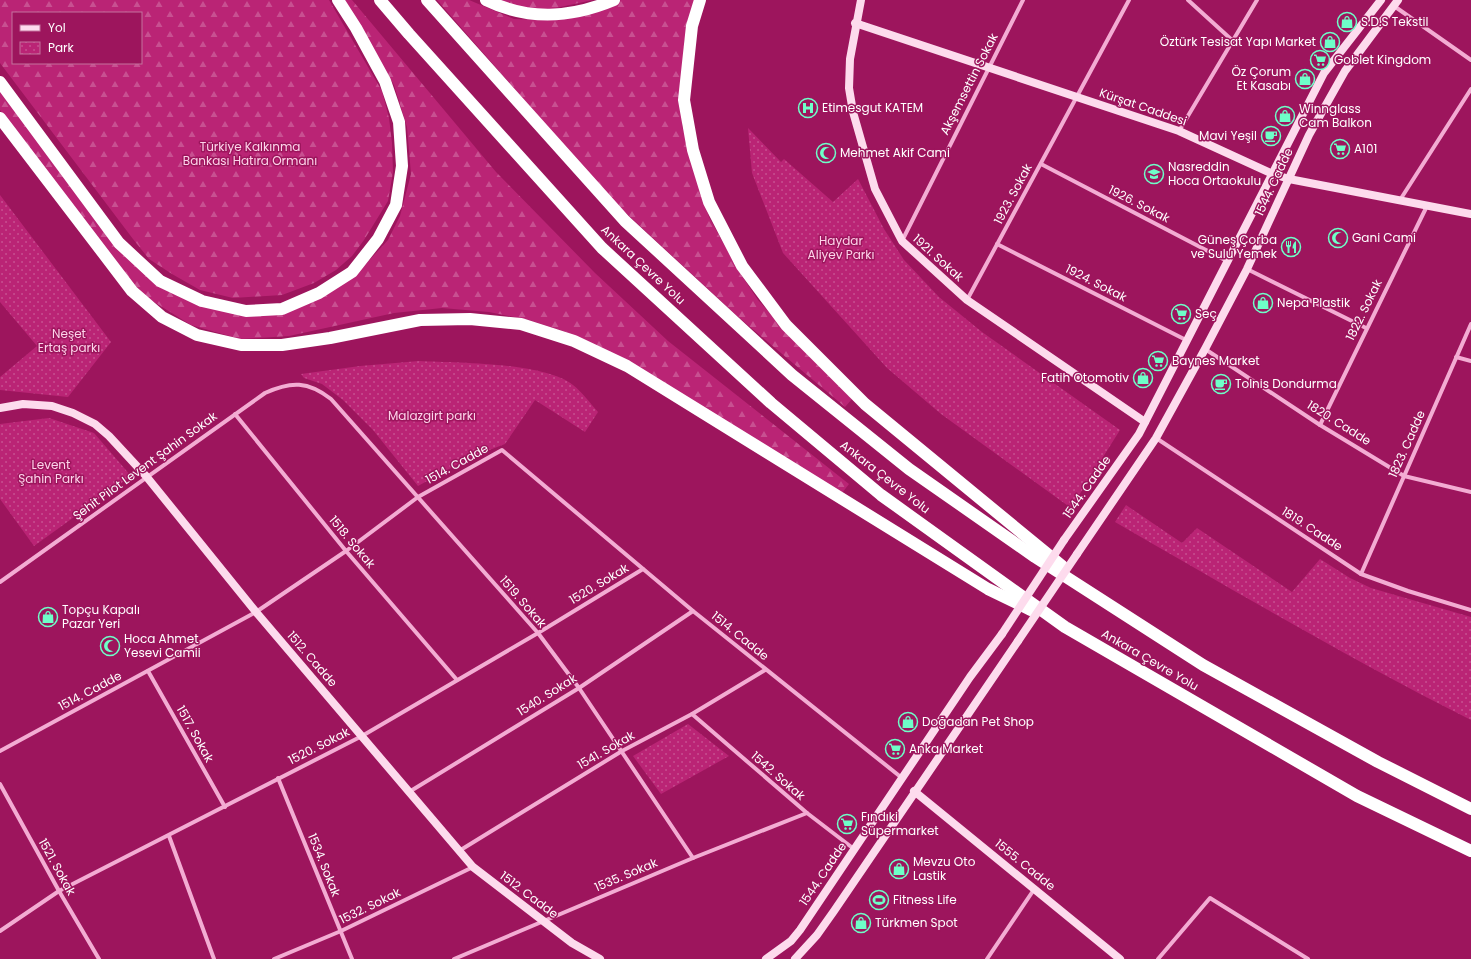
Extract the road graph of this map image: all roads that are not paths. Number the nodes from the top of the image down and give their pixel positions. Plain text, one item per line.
1 (338, 0) edge
2 (380, 0) edge
3 (427, 0) edge
4 (486, 0) edge
5 (614, 0) edge
6 (700, 0) edge
7 (861, 0) edge
8 (1023, 0) edge
9 (1130, 0) edge
10 (1188, 0) edge
11 (1257, 0) edge
12 (1381, 0) edge
13 (1396, 3) edge
14 (855, 23) junction
15 (1233, 41) junction
16 (1471, 60) edge
17 (988, 67) junction
18 (0, 82) edge
19 (1471, 89) edge
20 (1077, 97) junction
21 (0, 118) edge
22 (1178, 131) junction
23 (1040, 164) junction
24 (1274, 174) junction
25 (1290, 179) junction
26 (1400, 200) junction
27 (1427, 206) junction
28 (1471, 214) edge
29 (902, 241) junction
30 (998, 244) junction
31 (1228, 261) junction
32 (1247, 269) junction
33 (967, 300) junction
34 (1471, 324) edge
35 (1366, 328) junction
36 (1186, 340) junction
37 (1205, 349) junction
38 (1456, 357) junction
39 (1471, 361) edge
40 (308, 386) joint
41 (0, 408) edge
42 (235, 414) junction
43 (1145, 422) junction
44 (1320, 425) junction
45 (1156, 438) junction
46 (146, 476) junction
47 (1404, 476) junction
48 (1471, 492) edge
49 (418, 497) junction
50 (346, 551) junction
51 (643, 569) junction
52 (1361, 574) junction
53 (0, 582) edge
54 (1103, 600) junction
55 (1471, 610) edge
56 (693, 611) junction
57 (256, 612) junction
58 (1065, 627) junction
59 (538, 633) junction
60 (765, 670) junction
61 (148, 671) junction
62 (457, 680) junction
63 (579, 688) junction
64 (692, 714) junction
65 (362, 736) junction
66 (0, 750) edge
67 (622, 752) junction
68 (278, 778) junction
69 (902, 778) junction
70 (0, 784) edge
71 (914, 791) junction
72 (409, 792) junction
73 (224, 807) junction
74 (1471, 808) edge
75 (807, 813) junction
76 (169, 836) junction
77 (854, 849) junction
78 (1471, 851) edge
79 (459, 852) junction
80 (693, 858) junction
81 (473, 867) junction
82 (1034, 888) junction
83 (59, 891) junction
84 (544, 922) junction
85 (0, 931) edge
86 (340, 931) junction
87 (99, 959) edge
88 (214, 959) edge
89 (274, 959) edge
90 (352, 959) edge
91 (454, 959) edge
92 (600, 959) edge
93 (766, 959) edge
94 (795, 959) edge
95 (987, 959) edge
96 (1120, 959) edge
97 (1158, 959) edge
98 (1308, 959) edge

1 - 18 highway
2 - 58 highway, Ankara Çevre Yolu
3 - 54 highway, Ankara Çevre Yolu
4 - 5 highway
6 - 54 highway
7 - 14 street, 1921. Sokak
8 - 17 street, Akşemsettin Sokak
9 - 20 street, 1923. Sokak
10 - 15 street
11 - 15 street
12 - 24 street, 1544. Cadde
13 - 16 street
13 - 25 street, 1544. Cadde
14 - 17 street, Kürşat Caddesi
14 - 29 street, 1921. Sokak
15 - 22 street
17 - 20 street, Kürşat Caddesi
17 - 29 street, Akşemsettin Sokak
19 - 26 street
20 - 22 street, Kürşat Caddesi
20 - 23 street, 1923. Sokak
21 - 58 highway
22 - 24 street, Kürşat Caddesi
23 - 30 street, 1923. Sokak
23 - 31 street, 1926. Sokak
24 - 25 street, Kürşat Caddesi
24 - 31 street, 1544. Cadde
25 - 26 street, Kürşat Caddesi
25 - 32 street, 1544. Cadde
26 - 27 street, Kürşat Caddesi
27 - 28 street, Kürşat Caddesi
27 - 35 street, 1822. Sokak
29 - 33 street, 1921. Sokak
30 - 33 street, 1923. Sokak
30 - 36 street, 1924. Sokak
31 - 36 street, 1544. Cadde
32 - 35 street
32 - 37 street, 1544. Cadde
33 - 43 street, 1921. Sokak
34 - 38 street, 1823. Cadde
35 - 44 street, 1822. Sokak
36 - 43 street, 1544. Cadde
37 - 44 street, 1820. Cadde
37 - 45 street, 1544. Cadde
38 - 39 street
38 - 47 street, 1823. Cadde
40 - 42 street, Şehit Pilot Levent Şahin Sokak
40 - 49 street, 1519. Sokak
41 - 46 street, 1512. Cadde
42 - 46 street, Şehit Pilot Levent Şahin Sokak
42 - 50 street, 1518. Sokak
43 - 69 street, 1544. Cadde, bridge
44 - 47 street, 1820. Cadde
45 - 52 street, 1819. Cadde
45 - 71 street, 1544. Cadde, bridge
46 - 53 street, Şehit Pilot Levent Şahin Sokak
46 - 57 street, 1512. Cadde
47 - 48 street, 1820. Cadde
47 - 52 street, 1823. Cadde
49 - 50 street, 1514. Cadde
49 - 51 street, 1514. Cadde
49 - 59 street, 1519. Sokak
50 - 57 street, 1514. Cadde
50 - 62 street, 1518. Sokak
51 - 56 street, 1514. Cadde
51 - 59 street, 1520. Sokak
52 - 55 street, 1819. Cadde
54 - 74 highway, Ankara Çevre Yolu
56 - 60 street, 1514. Cadde
56 - 63 street, 1540. Sokak
57 - 61 street, 1514. Cadde
57 - 65 street, 1512. Cadde
58 - 78 highway, Ankara Çevre Yolu
59 - 62 street, 1520. Sokak
59 - 63 street, 1519. Sokak
60 - 64 street, 1541. Sokak
60 - 69 street, 1514. Cadde
61 - 66 street, 1514. Cadde
61 - 73 street, 1517. Sokak
62 - 65 street, 1520. Sokak
63 - 67 street, 1519. Sokak
63 - 72 street, 1540. Sokak
64 - 67 street, 1541. Sokak
64 - 75 street, 1542. Sokak
65 - 68 street, 1520. Sokak
65 - 72 street, 1512. Cadde
67 - 79 street, 1541. Sokak
67 - 80 street, 1519. Sokak
68 - 73 street, 1520. Sokak
68 - 86 street, 1534. Sokak
69 - 77 street, 1544. Cadde
70 - 83 street, 1521. Sokak
71 - 82 street, 1555. Cadde
71 - 94 street, 1544. Cadde
72 - 79 street, 1512. Cadde
73 - 76 street, 1520. Sokak
75 - 77 street, 1542. Sokak
75 - 80 street, 1535. Sokak
76 - 83 street, 1520. Sokak
76 - 88 street
77 - 93 street, 1544. Cadde
79 - 81 street, 1512. Cadde
80 - 84 street, 1535. Sokak
81 - 84 street, 1512. Cadde
81 - 86 street, 1532. Sokak
82 - 95 street
82 - 96 street, 1555. Cadde
83 - 85 street, 1520. Sokak
83 - 87 street, 1521. Sokak
84 - 91 street, 1535. Sokak
84 - 92 street, 1512. Cadde
86 - 89 street, 1532. Sokak
86 - 90 street, 1534. Sokak
97 - 98 street

